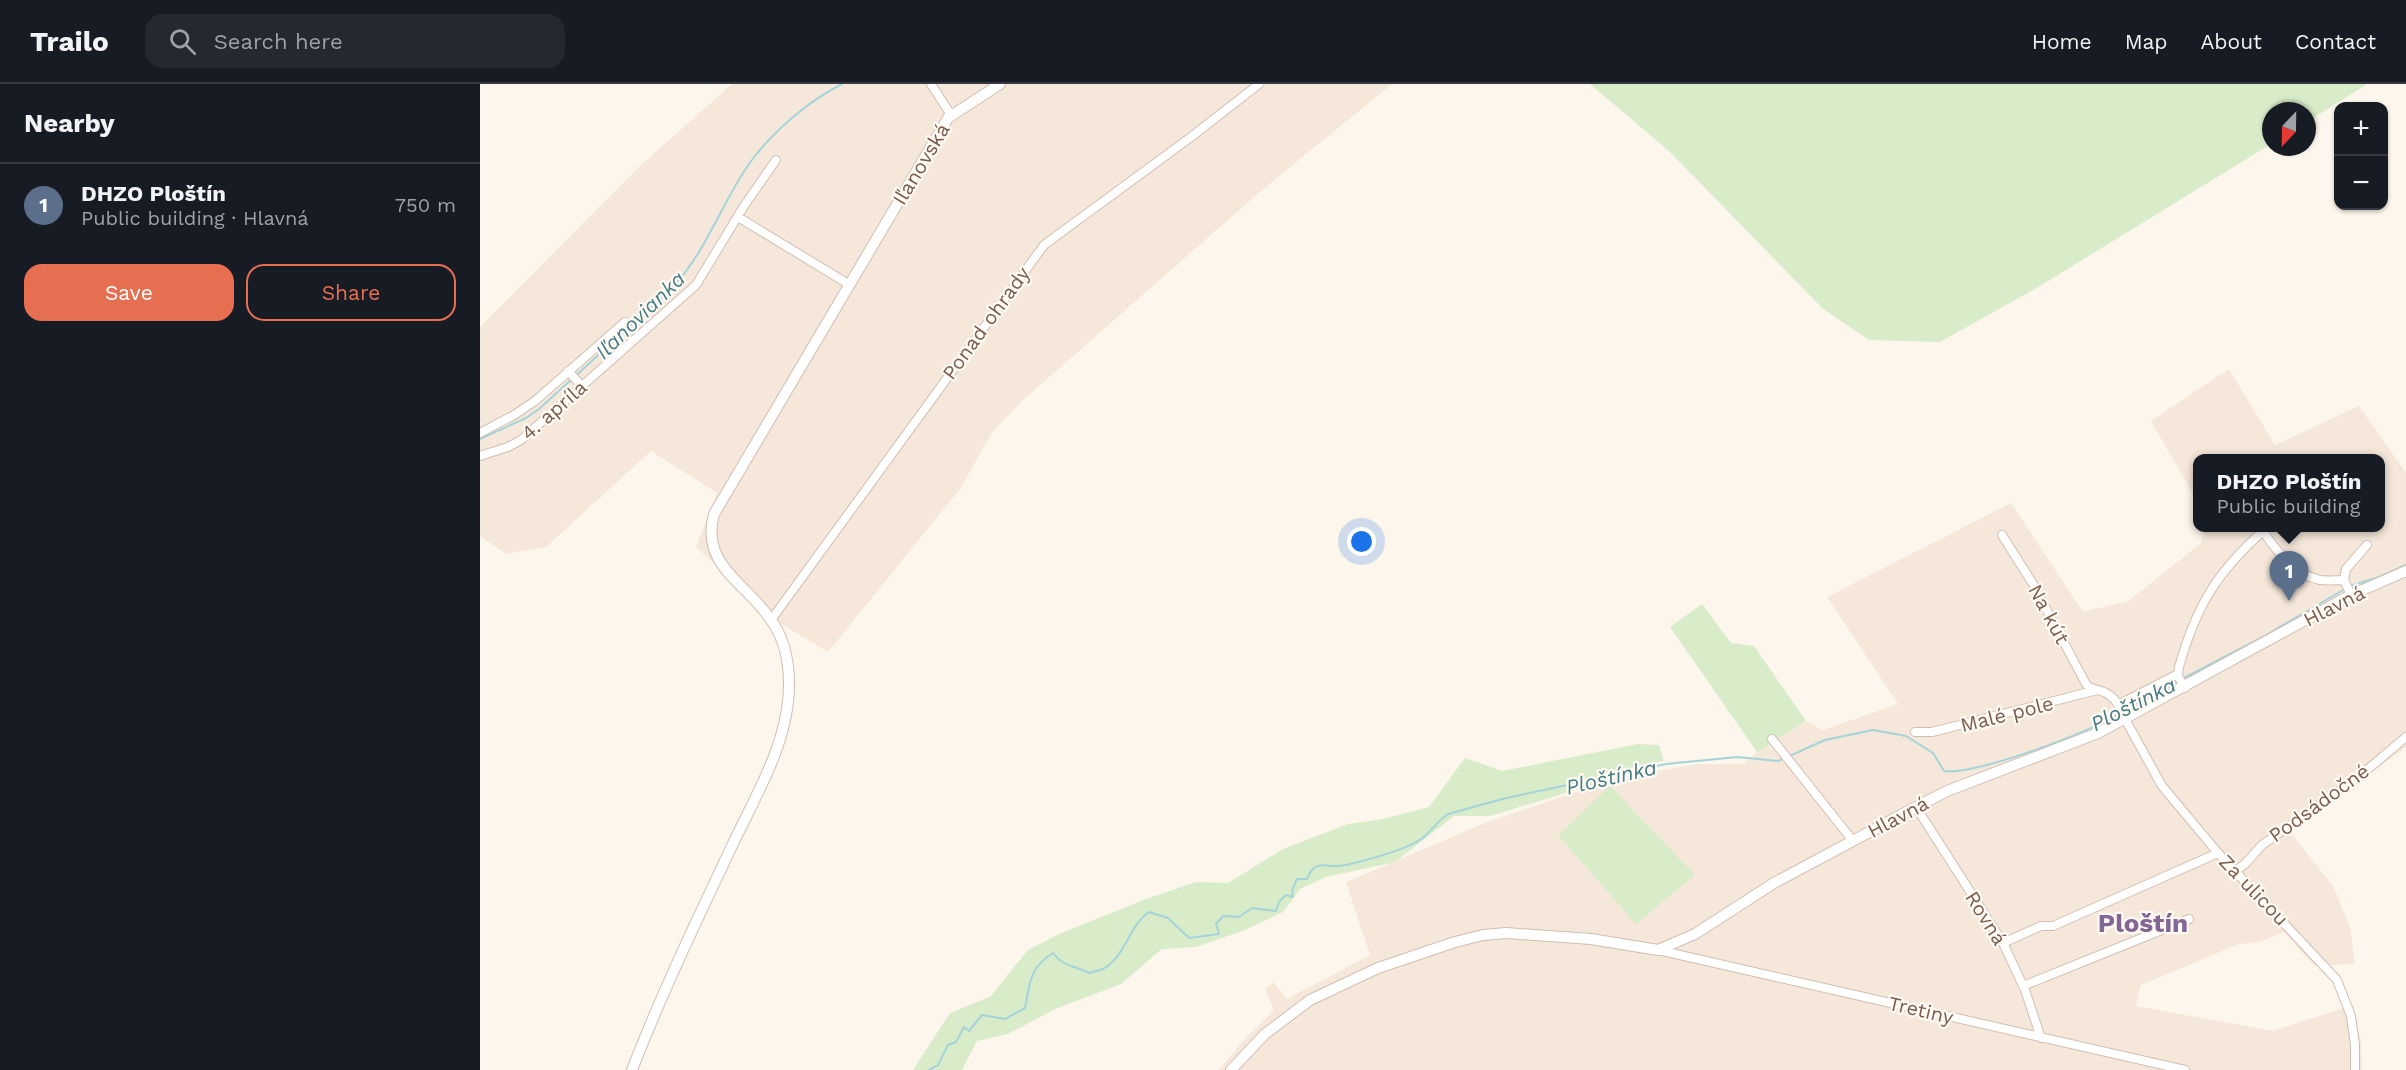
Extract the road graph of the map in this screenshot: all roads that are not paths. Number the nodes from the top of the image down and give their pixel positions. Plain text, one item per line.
1 (931, 84) edge
2 (1000, 84) edge
3 (1259, 84) edge
4 (951, 115) junction
5 (776, 160) dead end
6 (738, 217) junction
7 (850, 285) junction
8 (625, 322) dead end
9 (575, 378) junction
10 (480, 433) edge
11 (480, 456) edge
12 (2260, 532) edge
13 (2265, 532) edge
14 (2002, 535) dead end
15 (2367, 545) dead end
16 (2406, 571) edge
17 (2348, 588) junction
18 (771, 620) junction
19 (2181, 680) junction
20 (2097, 690) junction
21 (2122, 712) junction
22 (1915, 732) dead end
23 (2406, 737) edge
24 (1772, 739) dead end
25 (1916, 807) junction
26 (1853, 841) junction
27 (2217, 853) junction
28 (2235, 871) junction
29 (2189, 919) dead end
30 (2003, 943) junction
31 (1658, 950) junction
32 (2023, 986) junction
33 (2041, 1038) junction
34 (632, 1070) edge
35 (1231, 1070) edge
36 (2185, 1070) edge
37 (2355, 1070) edge

1 - 4 street
2 - 4 street, Iľanovská
3 - 18 street, Ponad ohrady
4 - 7 street, Iľanovská
5 - 6 street, 4. apríla
6 - 7 street
6 - 9 street, 4. apríla
7 - 18 street, Iľanovská
8 - 9 street, 4. apríla
9 - 10 street, 4. apríla
9 - 11 street, 4. apríla
12 - 19 street
13 - 17 street
14 - 20 street, Na kút
15 - 17 street
16 - 17 street, Hlavná
17 - 19 street, Hlavná
18 - 34 street, Iľanovská
19 - 21 street
19 - 21 street, Hlavná
20 - 21 street, Na kút
20 - 22 street, Malé pole
21 - 25 street, Hlavná
21 - 27 street, Za ulicou
23 - 28 street, Podsádočné
24 - 26 street
25 - 26 street, Hlavná
25 - 30 street, Rovná
26 - 31 street, Hlavná
27 - 28 street, Za ulicou
27 - 30 street
28 - 37 street, Za ulicou
29 - 32 street
30 - 32 street, Rovná
31 - 33 street, Tretiny
31 - 35 street
32 - 33 street, Rovná
33 - 36 street, Tretiny

